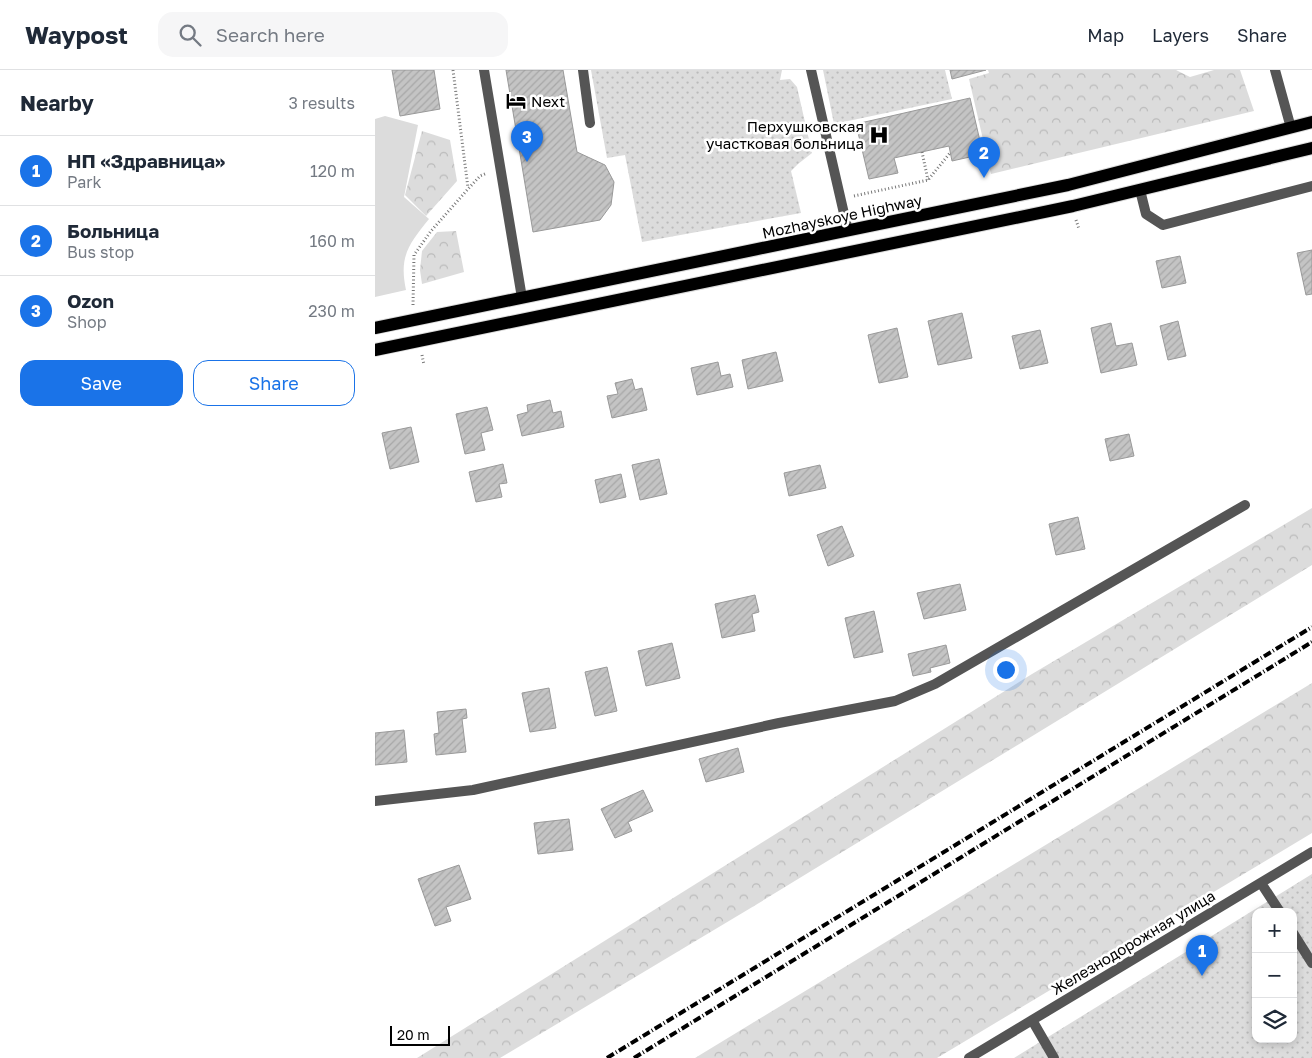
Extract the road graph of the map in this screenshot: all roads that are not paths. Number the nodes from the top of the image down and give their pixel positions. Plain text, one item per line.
1 (484, 70) edge
2 (583, 70) edge
3 (811, 70) edge
4 (1275, 70) edge
5 (1312, 122) edge
6 (590, 123) dead end
7 (1291, 128) junction
8 (1312, 148) edge
9 (1312, 186) edge
10 (1140, 190) junction
11 (848, 231) junction
12 (521, 298) junction
13 (375, 328) edge
14 (375, 350) edge
15 (1245, 505) dead end
16 (375, 801) edge
17 (1312, 852) edge
18 (1261, 882) junction
19 (1277, 908) edge
20 (1297, 939) edge
21 (1312, 963) edge
22 (1032, 1020) junction
23 (969, 1058) edge
24 (1054, 1058) edge

1 - 12 street
2 - 6 street
3 - 11 street
4 - 7 street
5 - 7 main road, Mozhayskoye Highway
7 - 11 main road, Mozhayskoye Highway
8 - 10 main road
9 - 10 street
10 - 14 main road
11 - 12 main road, Mozhayskoye Highway
12 - 13 main road, Mozhayskoye Highway
15 - 16 street
17 - 18 street, Железнодорожная улица
18 - 19 street
18 - 22 street, Железнодорожная улица
20 - 21 street
22 - 23 street, Железнодорожная улица
22 - 24 street

